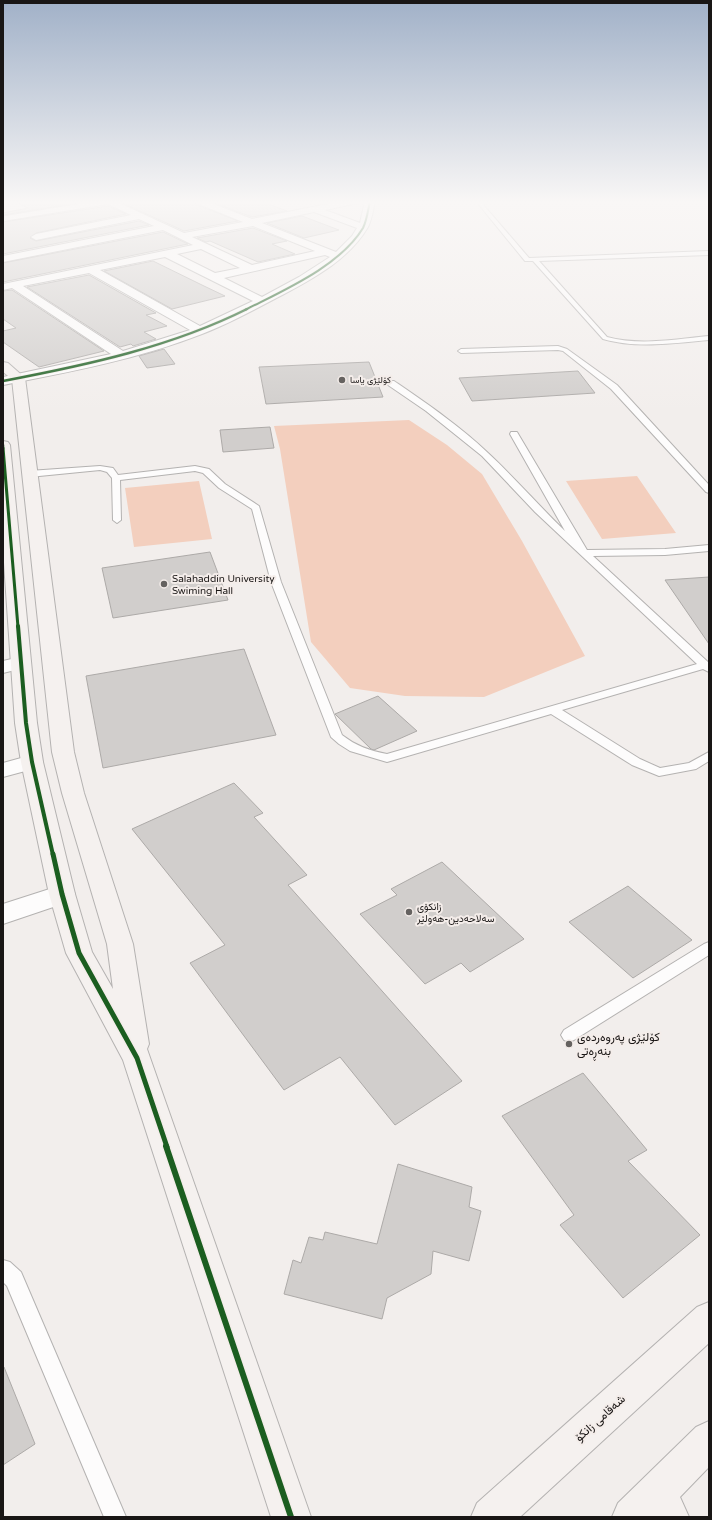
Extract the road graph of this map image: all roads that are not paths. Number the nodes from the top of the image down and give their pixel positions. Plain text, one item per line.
1 (37, 272) edge
2 (76, 272) edge
3 (95, 272) edge
4 (204, 272) edge
5 (237, 272) edge
6 (316, 272) edge
7 (546, 272) edge
8 (214, 277) junction
9 (47, 278) junction
10 (8, 286) edge
11 (262, 301) junction
12 (200, 330) junction
13 (709, 338) edge
14 (461, 351) dead end
15 (121, 355) junction
16 (8, 375) edge
17 (390, 383) dead end
18 (514, 434) dead end
19 (3, 445) edge
20 (29, 474) junction
21 (116, 478) junction
22 (4, 480) edge
23 (709, 490) edge
24 (117, 520) dead end
25 (709, 548) edge
26 (583, 553) junction
27 (43, 586) junction
28 (14, 590) junction
29 (12, 665) edge
30 (707, 668) edge
31 (553, 710) junction
32 (709, 756) edge
33 (32, 762) junction
34 (3, 770) edge
35 (62, 894) junction
36 (3, 914) edge
37 (709, 948) edge
38 (570, 1035) dead end
39 (136, 1058) junction
40 (3, 1269) edge
41 (709, 1319) edge
42 (709, 1440) edge
43 (652, 1509) edge
44 (116, 1517) edge
45 (291, 1517) edge
46 (491, 1517) edge

1 - 9 street
2 - 9 street
3 - 12 street
4 - 8 street
5 - 8 street
6 - 11 street
7 - 13 lane
8 - 11 street
9 - 10 street
10 - 15 street
11 - 12 street
12 - 15 street
14 - 23 lane
15 - 16 street
16 - 20 street
17 - 26 lane
18 - 26 lane
19 - 22 street
20 - 21 lane
20 - 27 street
21 - 24 lane
21 - 31 lane
22 - 28 street
25 - 26 lane
26 - 30 lane
27 - 28 street
27 - 39 street
28 - 29 street
29 - 33 street
30 - 31 lane
31 - 32 lane
33 - 34 street
33 - 35 street
35 - 36 street
35 - 39 street
37 - 38 lane
39 - 45 street
40 - 44 lane
41 - 46 street, شەقامی زانکۆ
42 - 43 street

